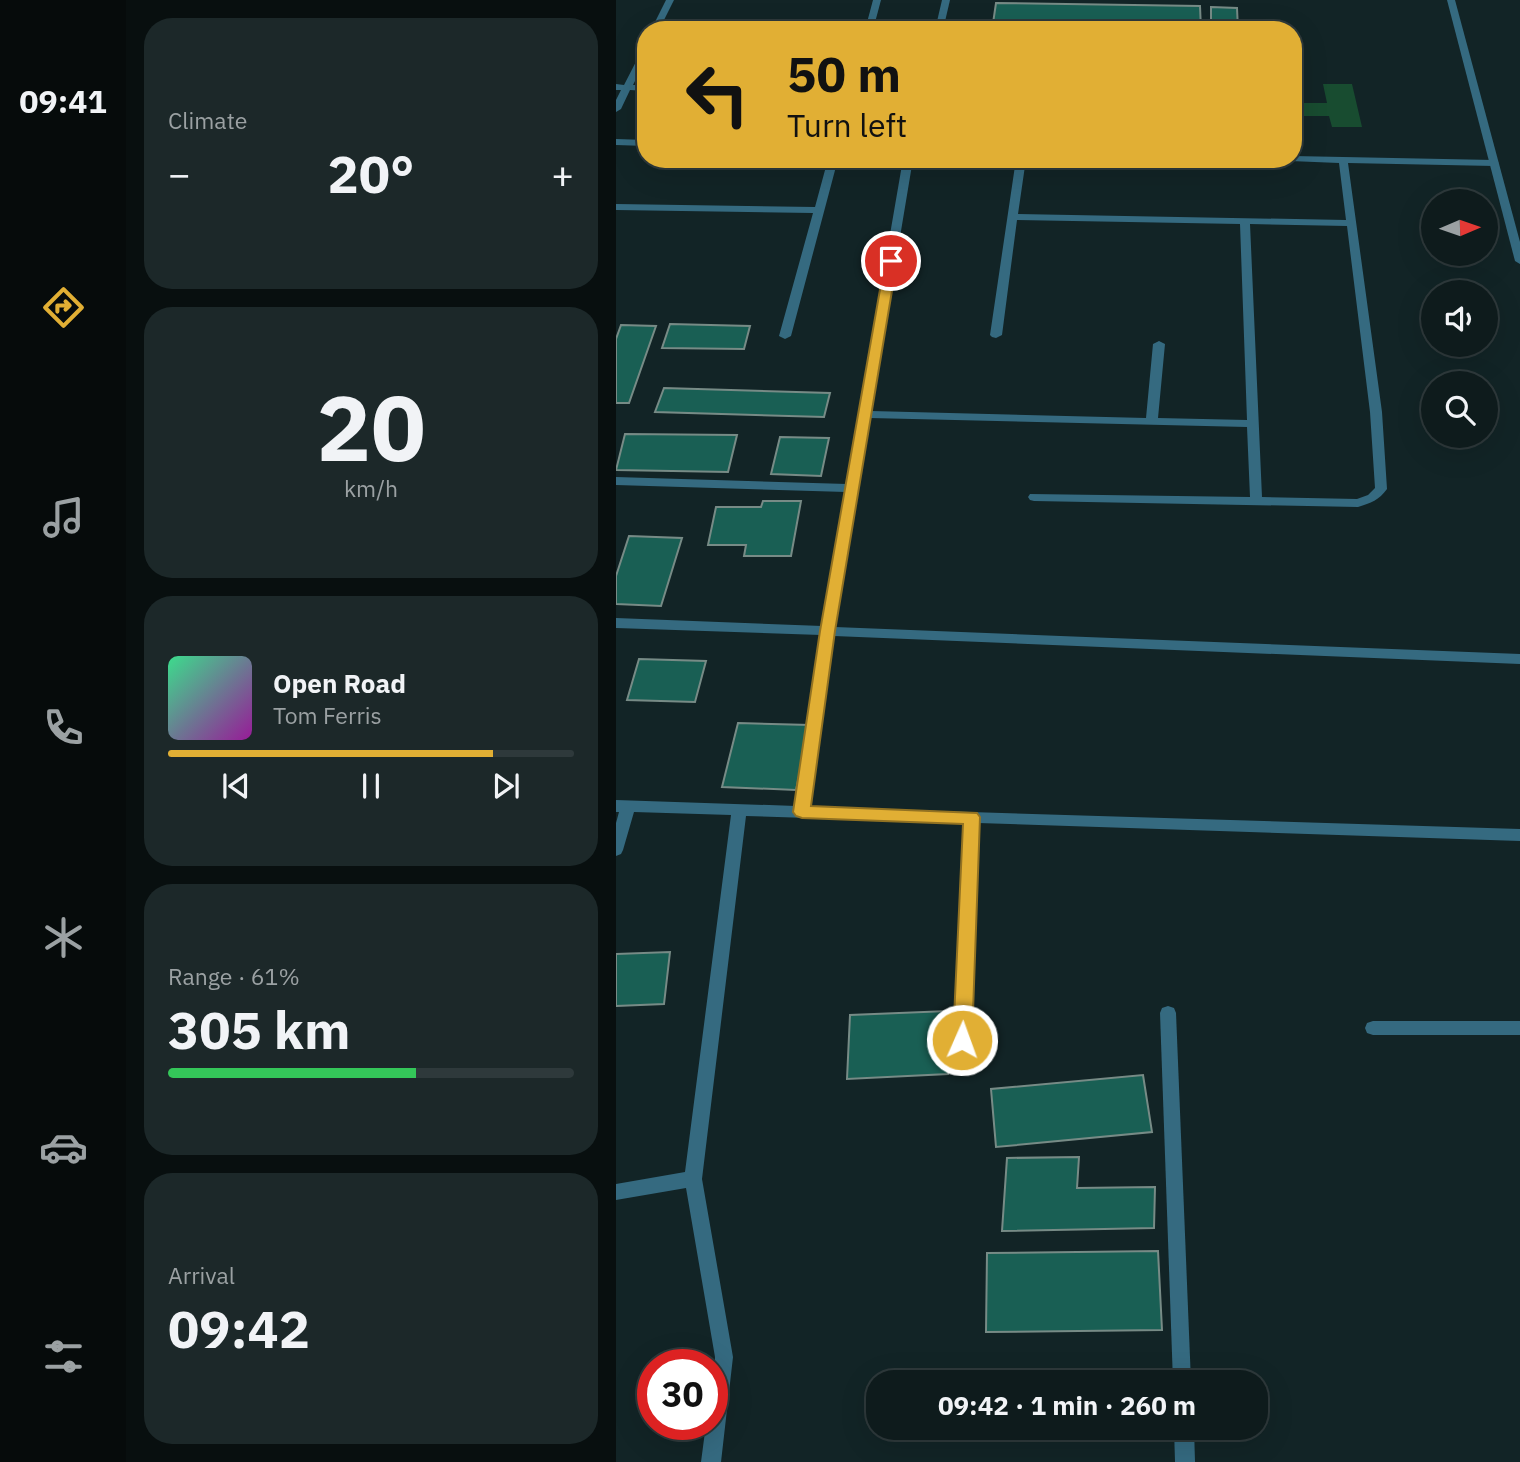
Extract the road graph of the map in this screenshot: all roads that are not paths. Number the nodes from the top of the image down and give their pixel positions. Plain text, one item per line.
1 (670, 0) edge
2 (877, 0) edge
3 (946, 0) edge
4 (1451, 0) edge
5 (660, 21) edge
6 (871, 21) edge
7 (941, 21) edge
8 (637, 68) edge
9 (616, 87) edge
10 (627, 88) junction
11 (637, 88) edge
12 (616, 109) edge
13 (616, 142) edge
14 (637, 143) edge
15 (1302, 159) edge
16 (1343, 159) junction
17 (1494, 163) junction
18 (830, 168) edge
19 (906, 168) edge
20 (1020, 168) edge
21 (616, 207) edge
22 (817, 210) junction
23 (1014, 218) junction
24 (1245, 221) junction
25 (1351, 223) junction
26 (1520, 259) edge
27 (996, 335) dead end
28 (785, 336) dead end
29 (1159, 344) dead end
30 (865, 414) junction
31 (1152, 421) junction
32 (1253, 424) junction
33 (616, 481) edge
34 (852, 488) junction
35 (1034, 497) dead end
36 (1256, 500) junction
37 (616, 623) edge
38 (828, 631) junction
39 (1520, 659) edge
40 (622, 806) edge
41 (739, 810) junction
42 (802, 812) junction
43 (971, 817) junction
44 (1520, 835) edge
45 (616, 850) edge
46 (1168, 1013) dead end
47 (1373, 1028) dead end
48 (1520, 1028) edge
49 (962, 1040) dead end
50 (693, 1179) junction
51 (616, 1192) edge
52 (1182, 1370) edge
53 (1184, 1440) edge
54 (711, 1462) edge
55 (1185, 1462) edge

1 - 5 street
2 - 6 street
3 - 7 street
4 - 17 street
8 - 10 street
9 - 10 street
10 - 11 street
10 - 12 street
13 - 14 street
15 - 16 street
16 - 17 street
16 - 25 street
17 - 26 street
18 - 22 street
19 - 30 street
20 - 23 street
21 - 22 street
22 - 28 street
23 - 24 street
23 - 27 street
24 - 25 street
24 - 32 street
25 - 36 street
29 - 31 street
30 - 31 street
30 - 34 street
31 - 32 street
32 - 36 street
33 - 34 street
34 - 38 street
35 - 36 street
37 - 38 street
38 - 39 street
38 - 42 street
40 - 41 street
40 - 45 street
41 - 42 street
41 - 50 street
42 - 43 street
43 - 44 street
43 - 49 street
46 - 52 street
47 - 48 street
50 - 51 street
50 - 54 street
53 - 55 street

